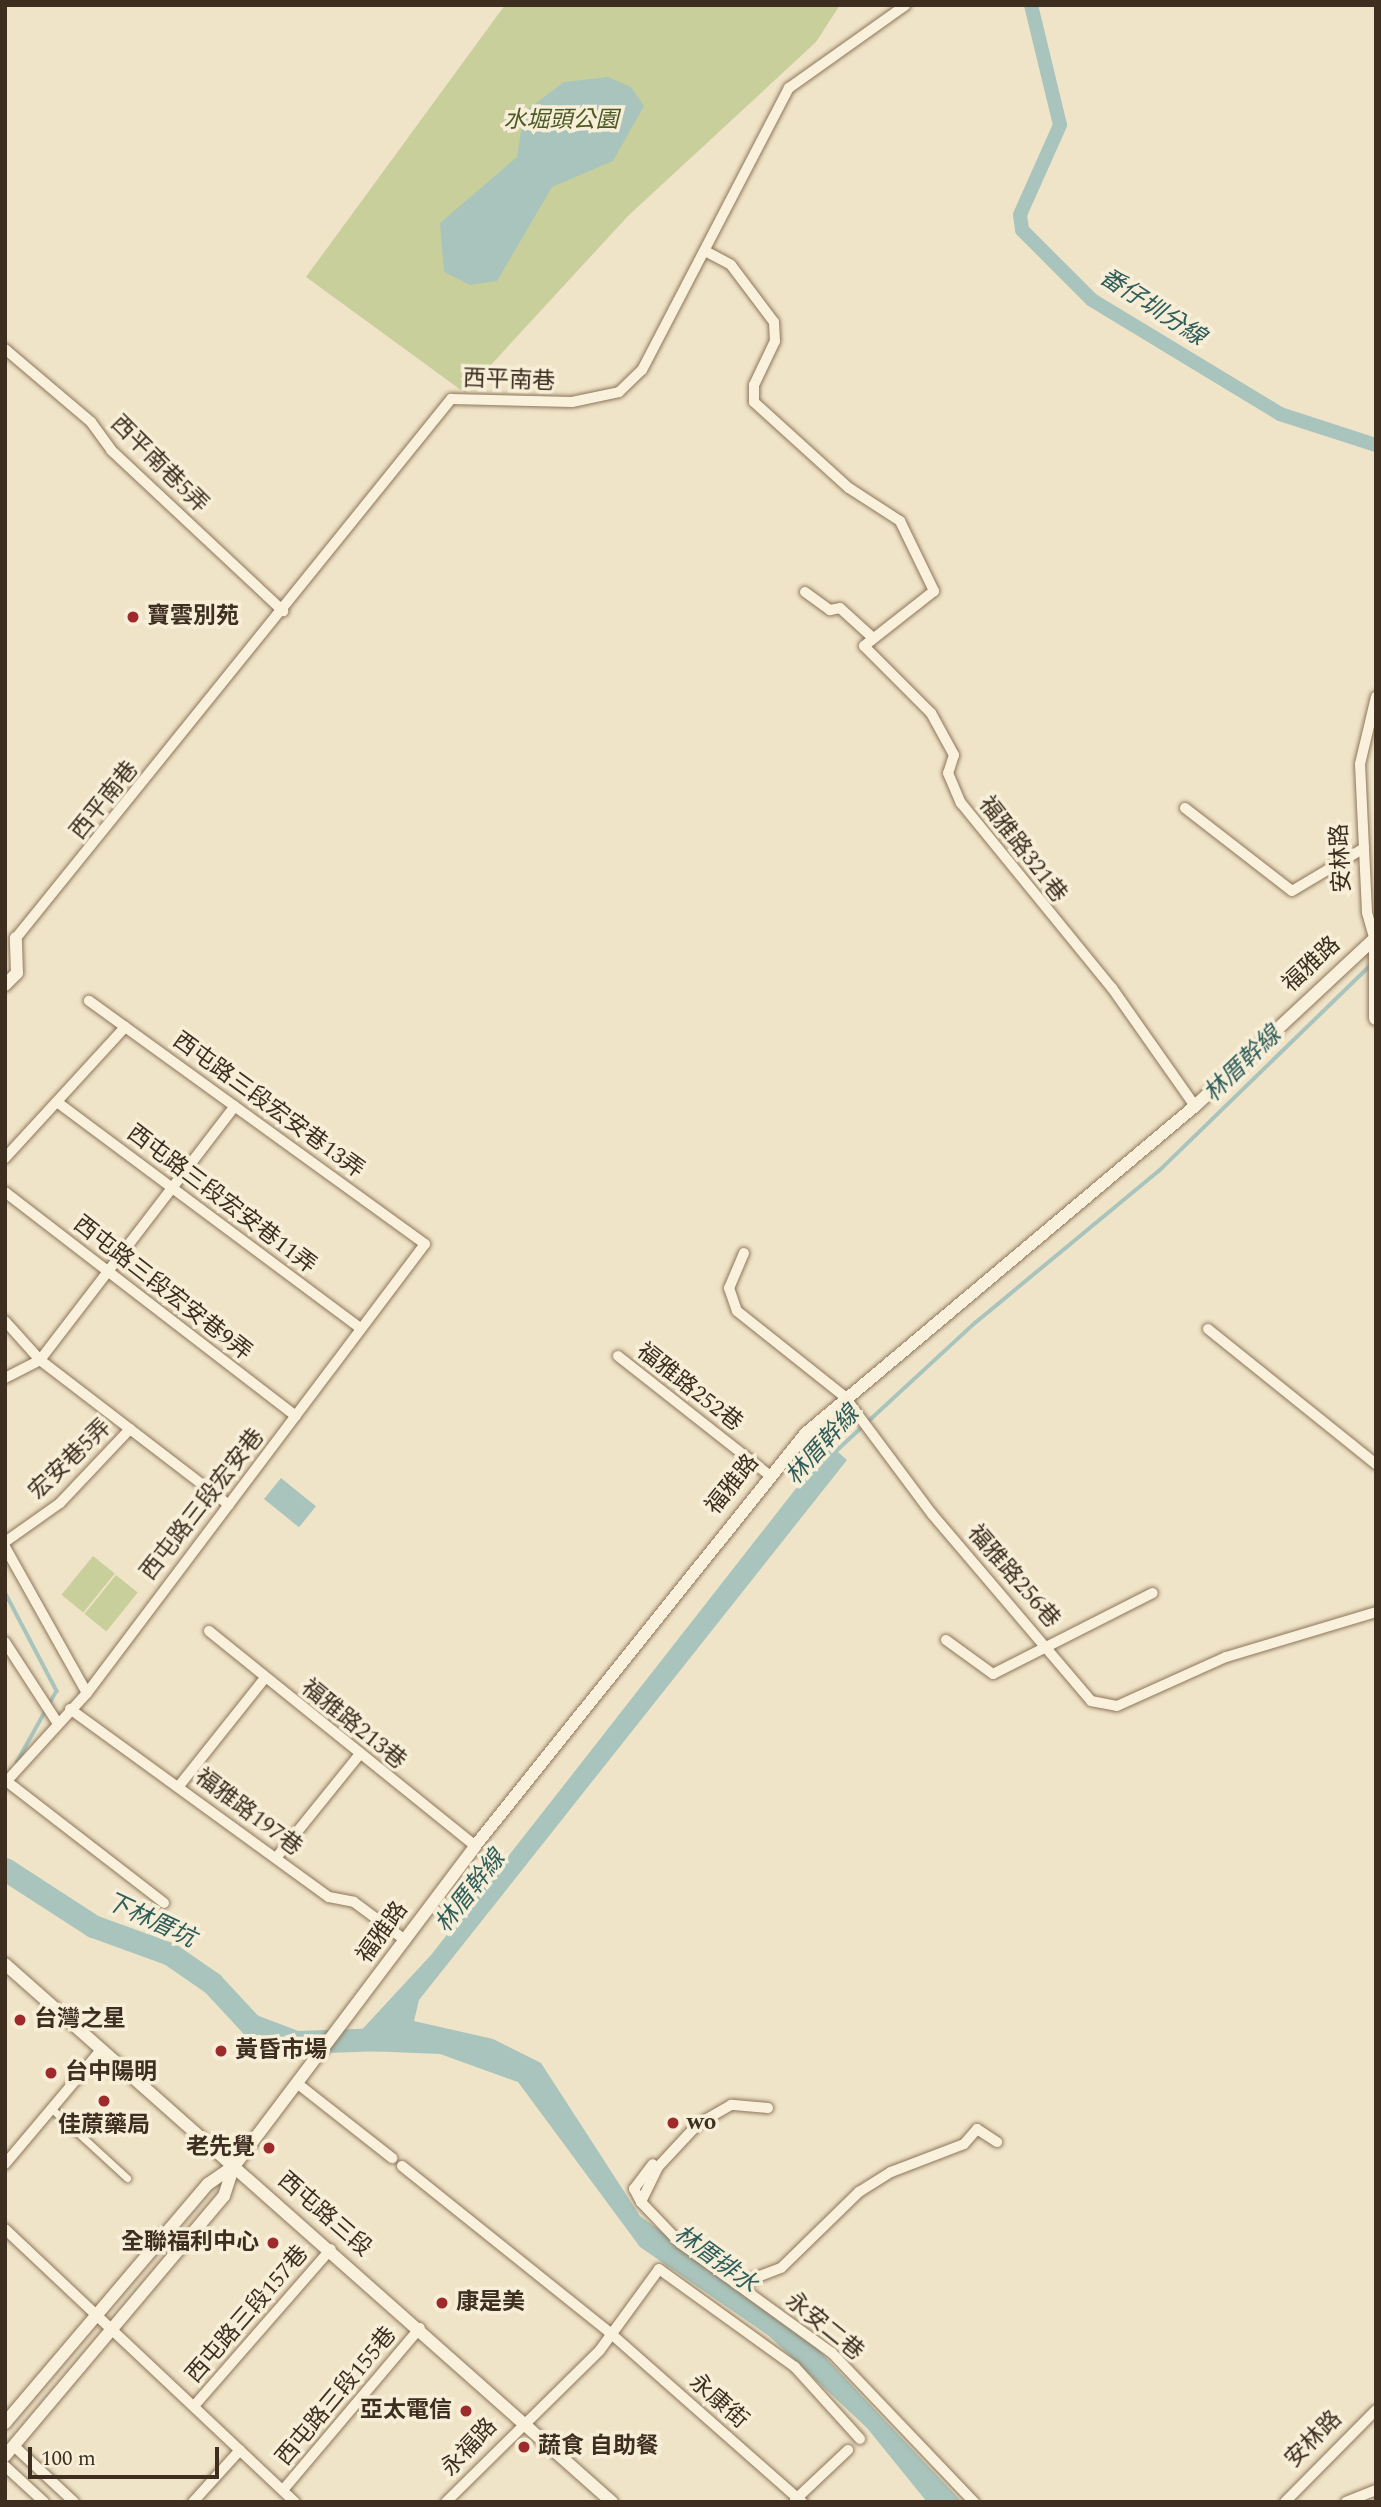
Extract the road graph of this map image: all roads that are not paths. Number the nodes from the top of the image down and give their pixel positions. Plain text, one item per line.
1 (906, 5) edge
2 (706, 252) junction
3 (5, 349) edge
4 (805, 592) dead end
5 (283, 611) junction
6 (873, 638) junction
7 (1376, 697) edge
8 (1185, 808) dead end
9 (1364, 848) junction
10 (16, 938) junction
11 (1374, 944) edge
12 (5, 950) edge
13 (5, 985) edge
14 (89, 1000) dead end
15 (1376, 1018) edge
16 (125, 1027) junction
17 (57, 1101) junction
18 (1195, 1105) junction
19 (235, 1107) junction
20 (5, 1158) edge
21 (173, 1188) junction
22 (5, 1192) edge
23 (425, 1244) joint
24 (744, 1253) dead end
25 (108, 1271) junction
26 (5, 1321) edge
27 (361, 1329) junction
28 (1208, 1329) dead end
29 (618, 1356) dead end
30 (40, 1360) junction
31 (5, 1378) edge
32 (844, 1396) junction
33 (296, 1416) junction
34 (130, 1429) junction
35 (1376, 1464) edge
36 (769, 1475) junction
37 (229, 1505) junction
38 (5, 1545) edge
39 (1153, 1593) dead end
40 (1376, 1612) edge
41 (209, 1631) dead end
42 (946, 1640) dead end
43 (5, 1642) edge
44 (1044, 1643) junction
45 (265, 1678) junction
46 (87, 1693) junction
47 (70, 1709) junction
48 (57, 1722) junction
49 (359, 1755) junction
50 (6, 1782) edge
51 (179, 1786) junction
52 (475, 1846) junction
53 (276, 1858) junction
54 (164, 1903) dead end
55 (405, 1940) junction
56 (5, 1964) edge
57 (103, 2049) junction
58 (298, 2084) junction
59 (768, 2108) dead end
60 (52, 2109) junction
61 (685, 2131) dead end
62 (997, 2142) dead end
63 (392, 2158) dead end
64 (5, 2164) edge
65 (235, 2165) junction
66 (402, 2166) dead end
67 (127, 2178) dead end
68 (641, 2202) junction
69 (5, 2230) edge
70 (331, 2249) junction
71 (739, 2284) junction
72 (98, 2315) junction
73 (111, 2328) junction
74 (420, 2328) junction
75 (608, 2331) junction
76 (194, 2406) junction
77 (1376, 2410) edge
78 (522, 2420) junction
79 (5, 2423) edge
80 (860, 2439) dead end
81 (240, 2450) junction
82 (848, 2450) dead end
83 (10, 2451) edge
84 (5, 2466) edge
85 (283, 2490) junction
86 (1376, 2490) edge
87 (798, 2500) edge
88 (44, 2502) edge
89 (74, 2502) edge
90 (193, 2502) edge
91 (295, 2502) edge
92 (446, 2502) edge
93 (612, 2502) edge
94 (974, 2502) edge
95 (1285, 2502) edge
96 (1346, 2502) edge

1 - 2 street, 西平南巷
2 - 5 street, 西平南巷
2 - 6 street
3 - 5 street, 西平南巷5弄
4 - 6 street
5 - 10 street, 西平南巷
6 - 18 street, 福雅路321巷
7 - 9 street, 安林路
8 - 9 street
9 - 11 street, 安林路
10 - 12 street
10 - 13 street
11 - 15 main road, 安林路
11 - 18 street, 福雅路
14 - 16 street, 西屯路三段宏安巷13弄
16 - 17 street
16 - 19 street, 西屯路三段宏安巷13弄
17 - 20 street
17 - 21 street, 西屯路三段宏安巷11弄
18 - 32 street, 福雅路
19 - 21 street
19 - 23 street, 西屯路三段宏安巷13弄
21 - 25 street
21 - 27 street, 西屯路三段宏安巷11弄
22 - 25 street, 西屯路三段宏安巷9弄
23 - 27 street, 西屯路三段宏安巷
24 - 32 street, 福雅路256巷
25 - 30 street
25 - 33 street, 西屯路三段宏安巷9弄
26 - 30 street
27 - 33 street, 西屯路三段宏安巷
28 - 35 street
29 - 36 street, 福雅路252巷
30 - 31 street
30 - 34 street
32 - 36 street, 福雅路
32 - 44 street, 福雅路256巷
33 - 37 street, 西屯路三段宏安巷
34 - 37 street
34 - 38 street, 宏安巷5弄
36 - 52 street, 福雅路
37 - 46 street, 西屯路三段宏安巷
38 - 46 street
39 - 44 street
40 - 44 street, 福雅路256巷
41 - 45 street, 福雅路213巷
42 - 44 street
43 - 48 street
45 - 49 street, 福雅路213巷
45 - 51 street
46 - 47 street, 西屯路三段宏安巷
47 - 48 street, 西屯路三段宏安巷
47 - 51 street, 福雅路197巷
48 - 50 street, 西屯路三段宏安巷
49 - 52 street, 福雅路213巷
49 - 53 street
50 - 54 street
51 - 53 street, 福雅路197巷
52 - 55 street, 福雅路
53 - 55 street, 福雅路197巷
55 - 58 street, 福雅路
56 - 57 street, 西屯路三段
57 - 60 street
57 - 65 street, 西屯路三段
58 - 63 street
58 - 65 street, 福雅路
59 - 68 street
60 - 64 street
60 - 67 street
61 - 68 street
62 - 71 street
65 - 70 street, 西屯路三段
65 - 72 street, 福雅路
65 - 73 street, 福雅路
66 - 75 street, 永康街
68 - 71 street, 永安二巷
69 - 72 street
70 - 74 street, 西屯路三段
70 - 76 street, 西屯路三段157巷
71 - 94 street, 永安二巷
72 - 73 street
72 - 79 street, 福雅路
73 - 76 street
73 - 83 street, 福雅路
74 - 78 street, 西屯路三段
74 - 85 street, 西屯路三段155巷
75 - 78 street, 永福路
75 - 80 street, 永福路
75 - 87 street, 永康街
76 - 81 street
77 - 95 street, 安林路
78 - 92 street, 永福路
78 - 93 street, 西屯路三段
81 - 85 street
81 - 90 street
82 - 87 street
83 - 89 street
84 - 88 street
85 - 91 street
86 - 96 street

